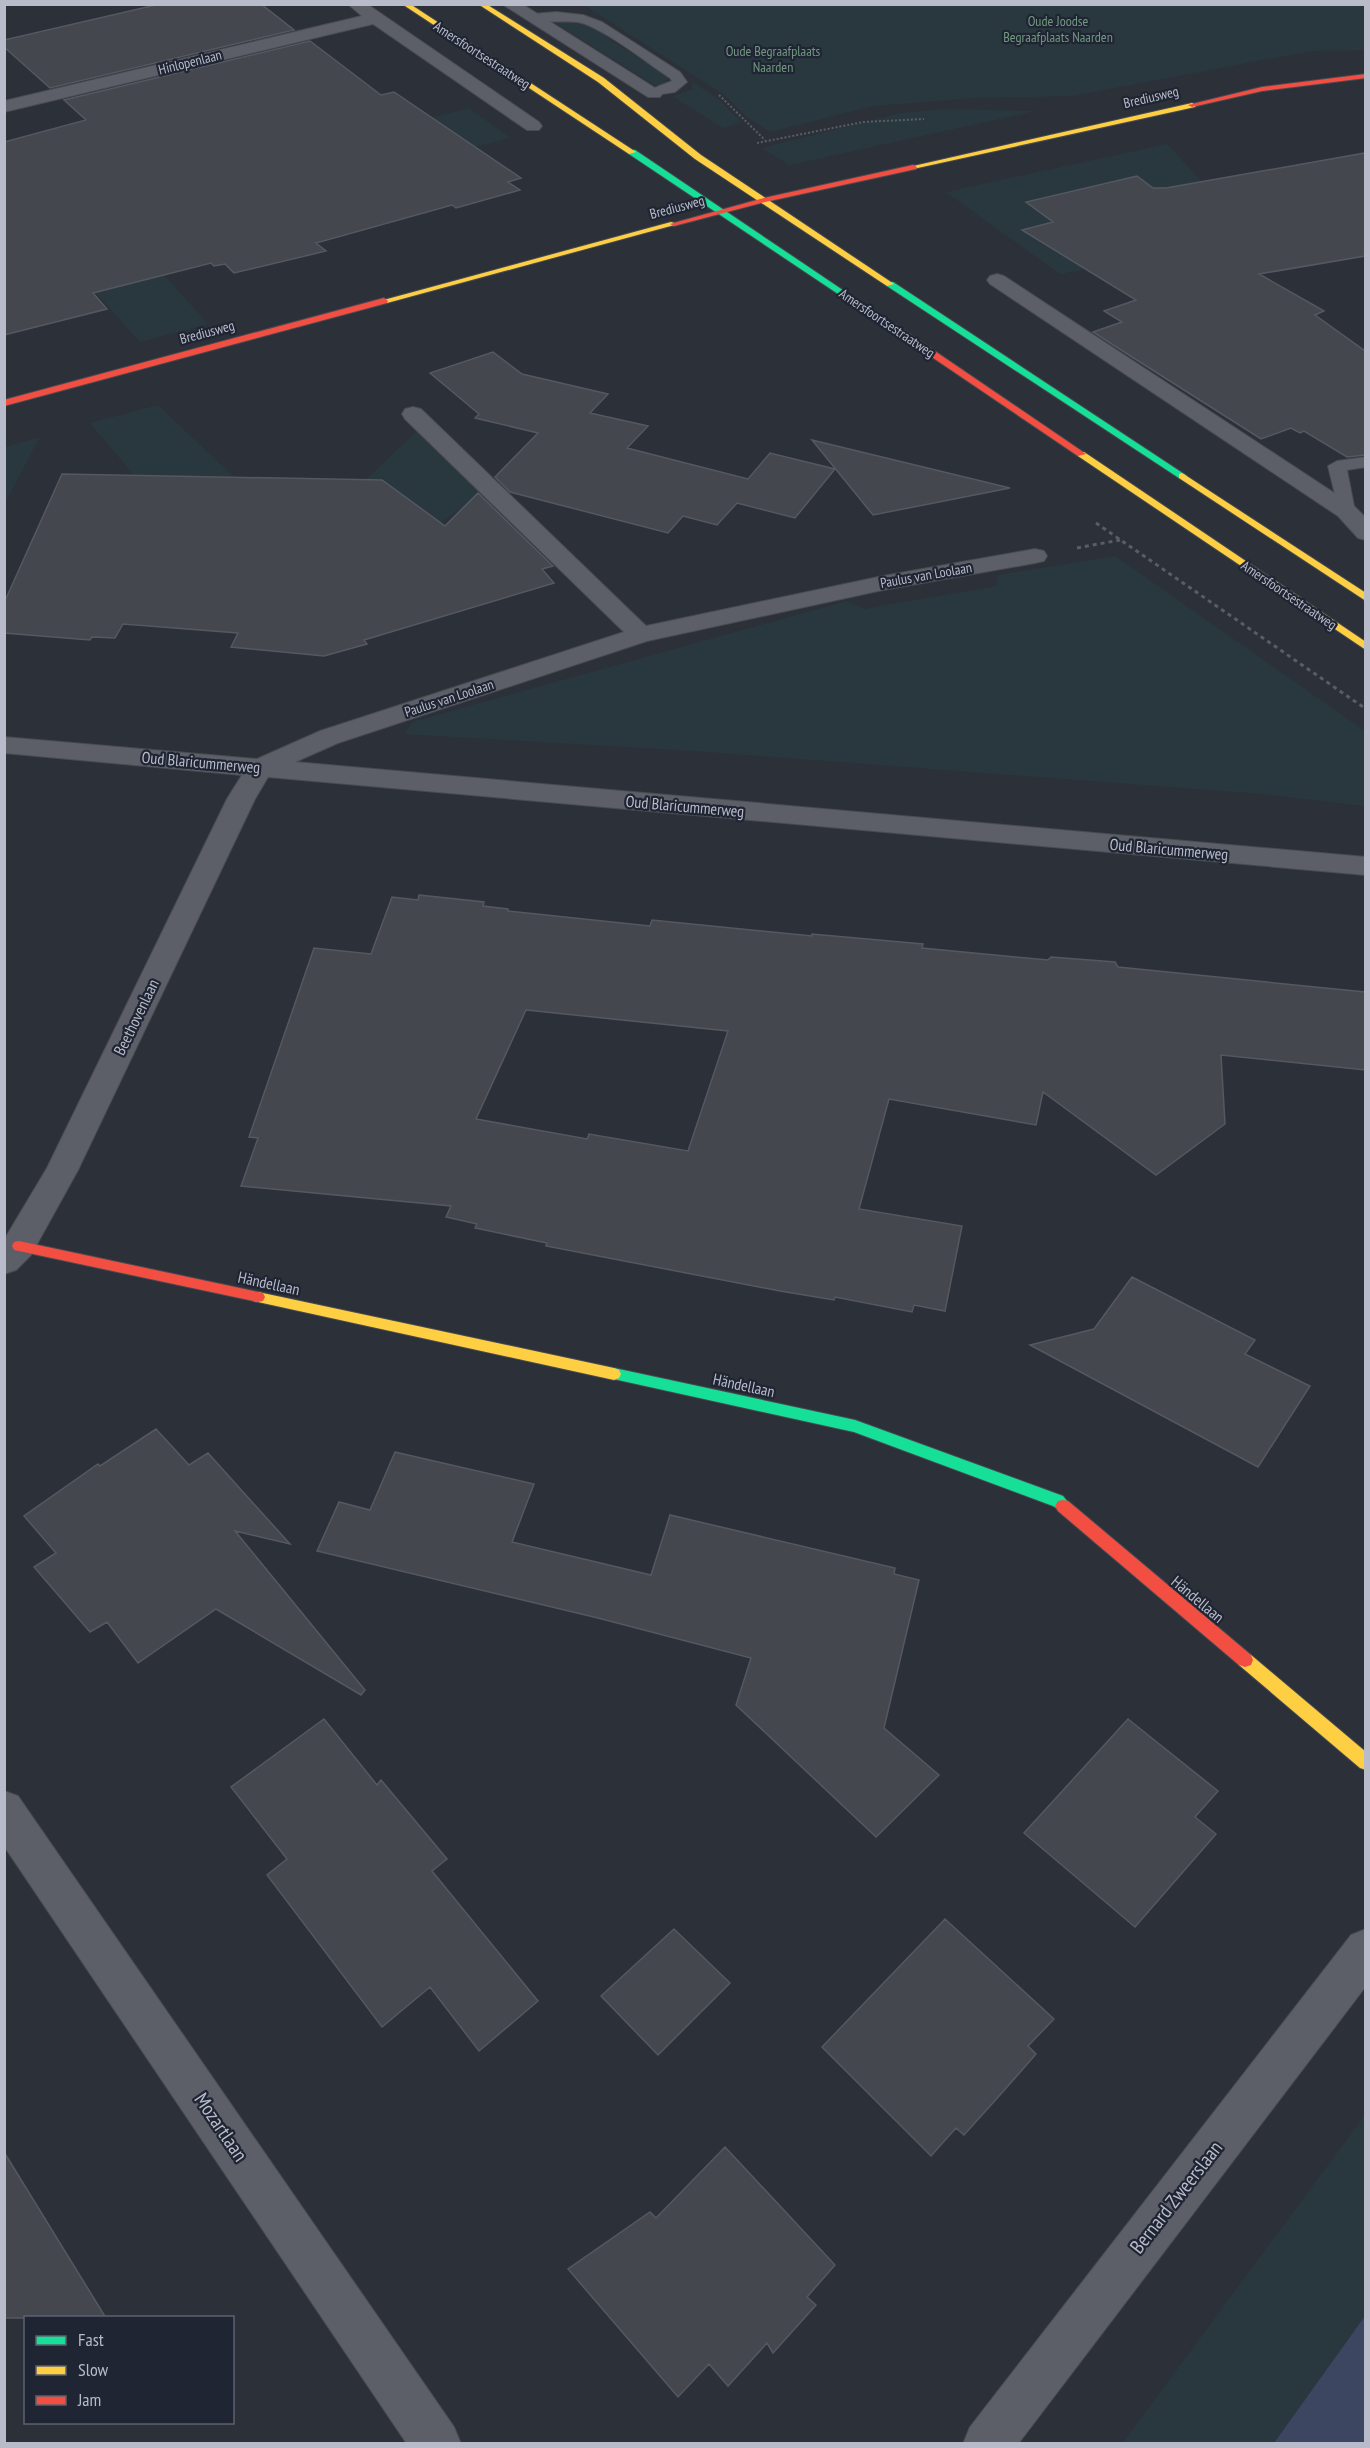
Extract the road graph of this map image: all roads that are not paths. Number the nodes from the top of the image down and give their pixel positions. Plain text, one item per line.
1 (356, 4) edge
2 (405, 4) edge
3 (481, 4) edge
4 (510, 4) edge
5 (376, 18) junction
6 (533, 18) junction
7 (1365, 76) edge
8 (654, 93) joint
9 (4, 107) edge
10 (533, 126) dead end
11 (764, 200) junction
12 (723, 212) junction
13 (998, 280) dead end
14 (4, 403) edge
15 (413, 414) dead end
16 (1365, 462) edge
17 (1356, 510) edge
18 (1365, 533) edge
19 (1035, 556) dead end
20 (1365, 598) edge
21 (641, 635) junction
22 (1365, 647) edge
23 (4, 745) edge
24 (260, 768) junction
25 (1365, 866) edge
26 (12, 1253) edge
27 (1365, 1763) edge
28 (4, 1810) edge
29 (1365, 1950) edge
30 (437, 2444) edge
31 (987, 2444) edge

1 - 5 street, Amersfoortsestraatweg
2 - 12 main road, Amersfoortsestraatweg
3 - 11 main road
4 - 6 street
5 - 9 street, Hinlopenlaan
5 - 10 street, Amersfoortsestraatweg
6 - 8 street
6 - 8 lane
7 - 11 main road, Brediusweg
11 - 12 main road, Brediusweg
11 - 20 main road
12 - 14 main road, Brediusweg
12 - 22 main road, Amersfoortsestraatweg
13 - 17 street
15 - 21 street
16 - 17 lane
17 - 18 street
19 - 21 street, Paulus van Loolaan
21 - 24 street, Paulus van Loolaan
23 - 24 street, Oud Blaricummerweg
24 - 25 street, Oud Blaricummerweg
24 - 26 street, Beethovenlaan
26 - 27 main road, Händellaan
28 - 30 street, Mozartlaan
29 - 31 street, Bernard Zweerslaan

